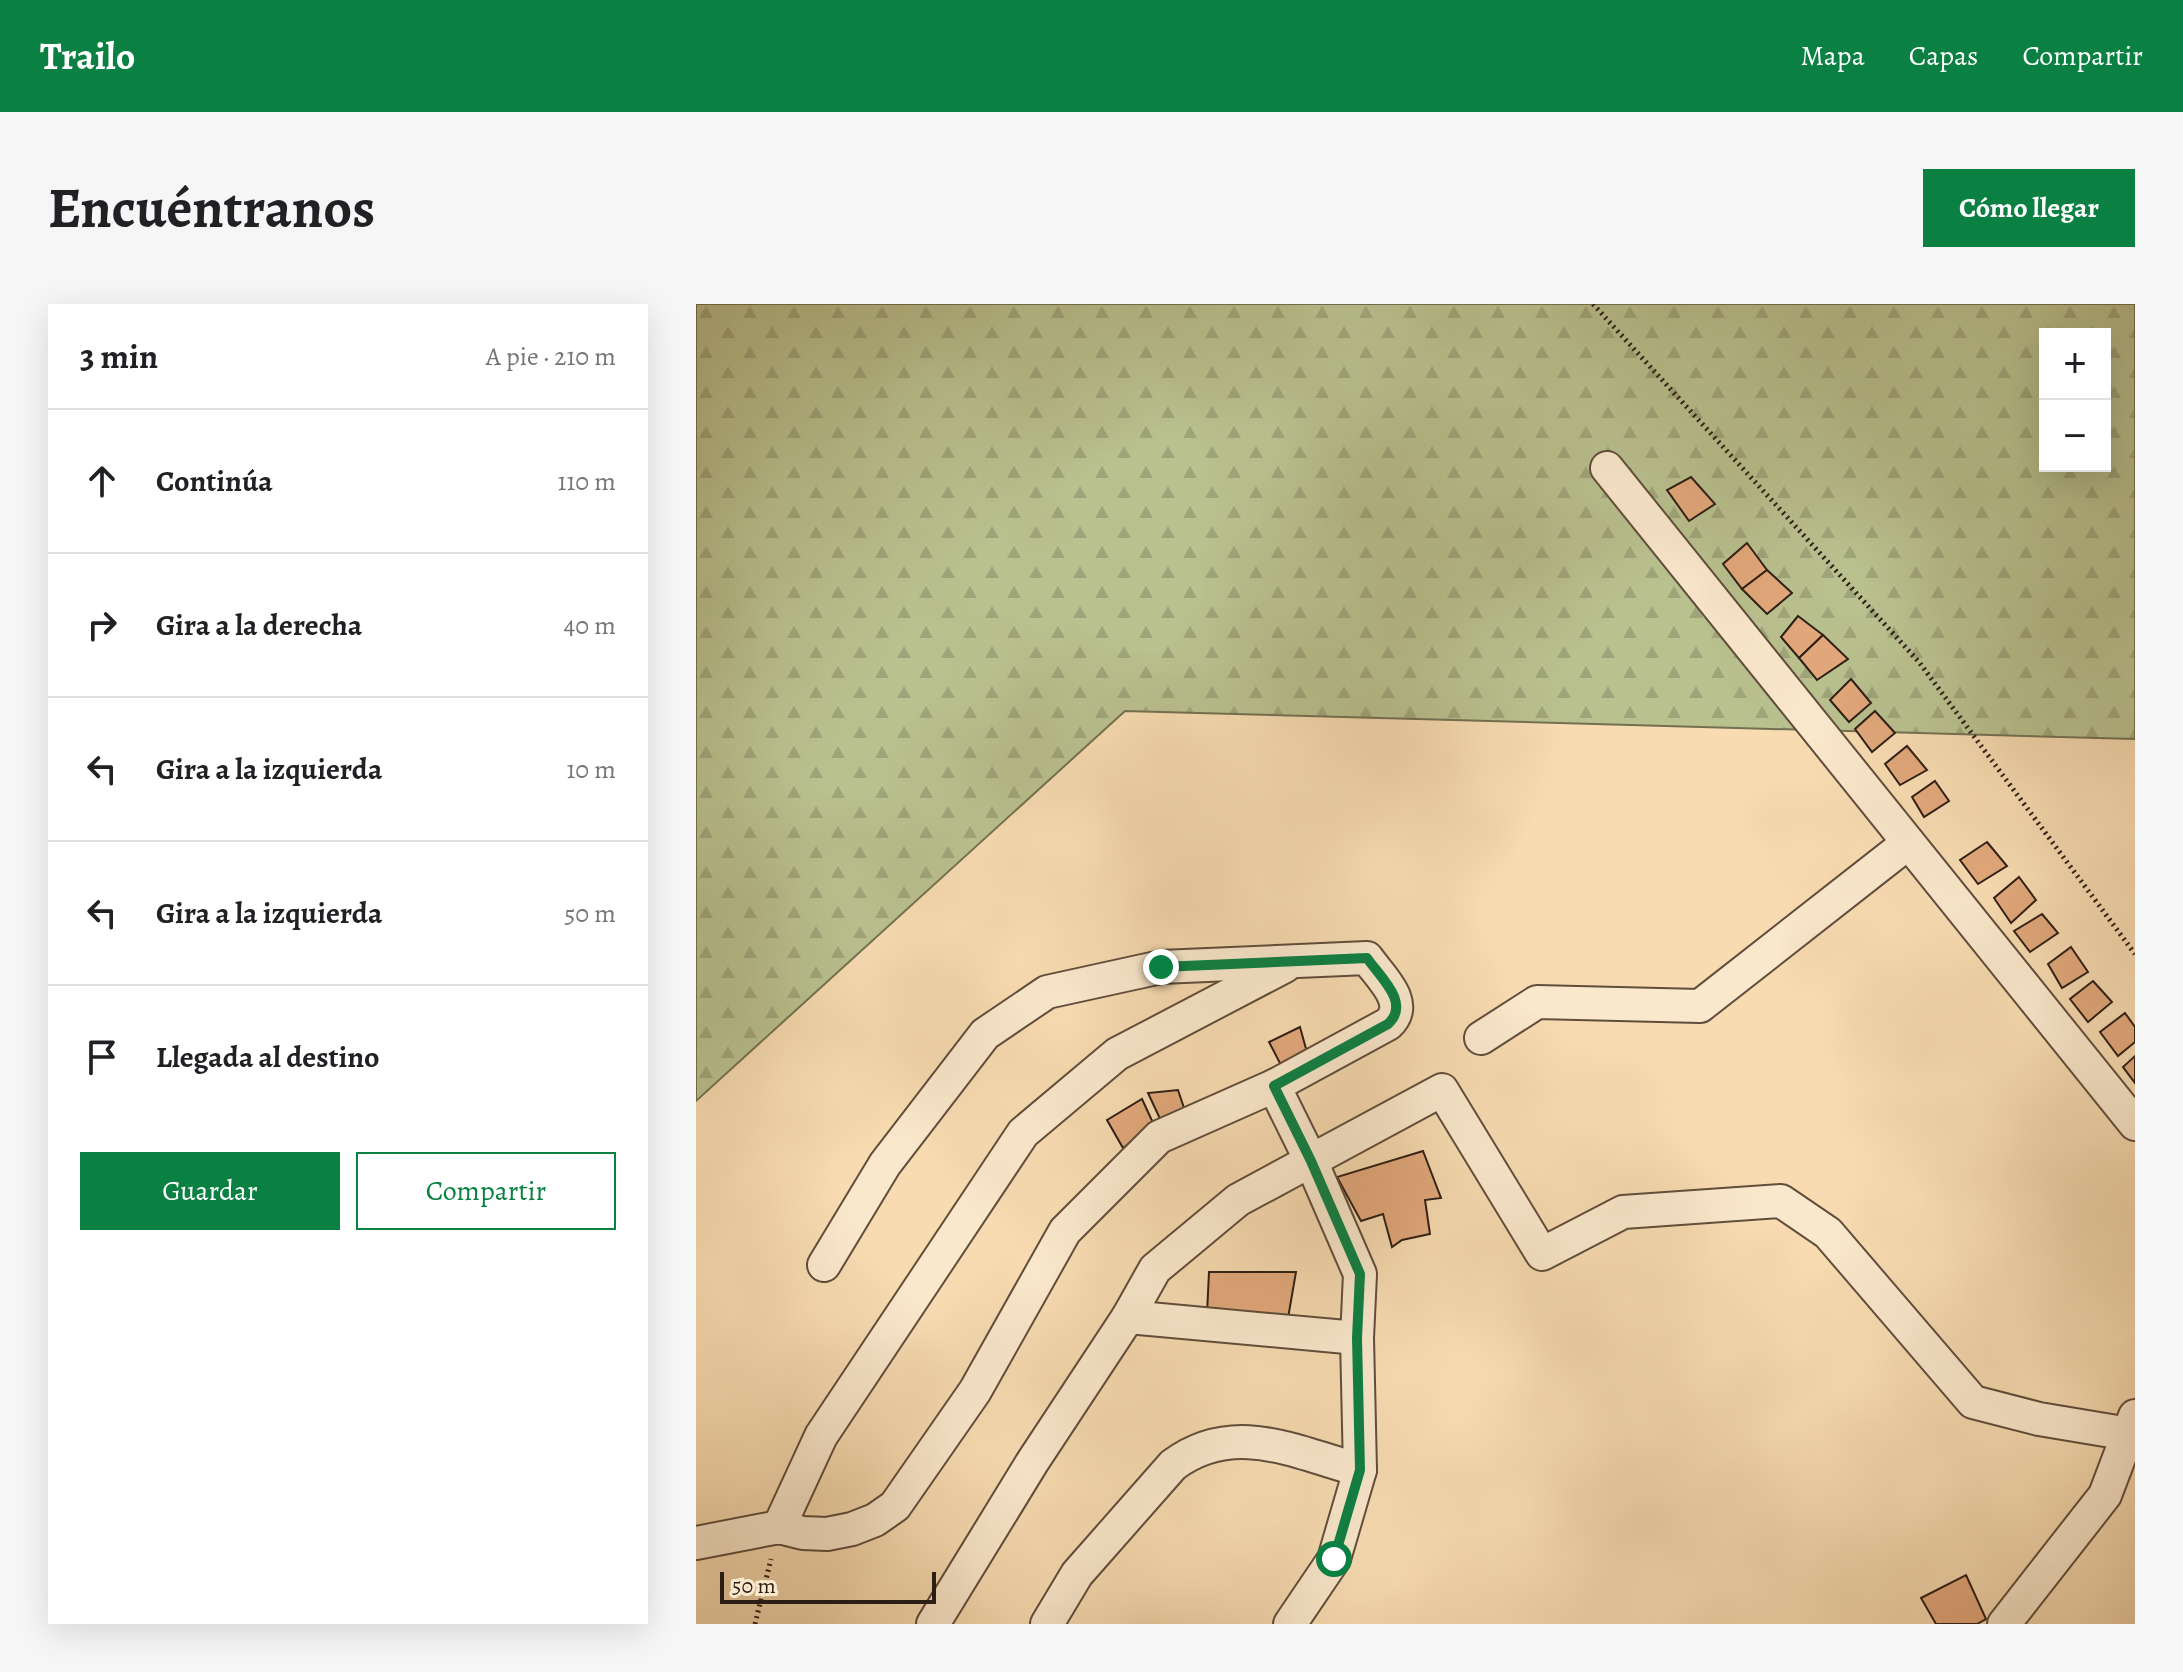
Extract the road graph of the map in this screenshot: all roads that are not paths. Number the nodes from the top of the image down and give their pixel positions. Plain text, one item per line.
1 (1607, 468) dead end
2 (1908, 843) junction
3 (1296, 959) junction
4 (1481, 1038) dead end
5 (1274, 1086) junction
6 (2135, 1124) edge
7 (1311, 1161) junction
8 (824, 1265) dead end
9 (1128, 1317) junction
10 (1357, 1338) junction
11 (2132, 1425) edge
12 (1360, 1470) junction
13 (779, 1527) junction
14 (696, 1543) edge
15 (933, 1624) edge
16 (1047, 1624) edge
17 (1290, 1624) edge
18 (2004, 1624) edge

1 - 2 street
2 - 4 street
2 - 6 street
3 - 5 street
3 - 8 street
3 - 13 street
5 - 7 street
5 - 13 street
7 - 9 street
7 - 10 street
7 - 11 street
9 - 10 street
9 - 15 street
10 - 12 street
11 - 18 street
12 - 16 street
12 - 17 street
13 - 14 street

